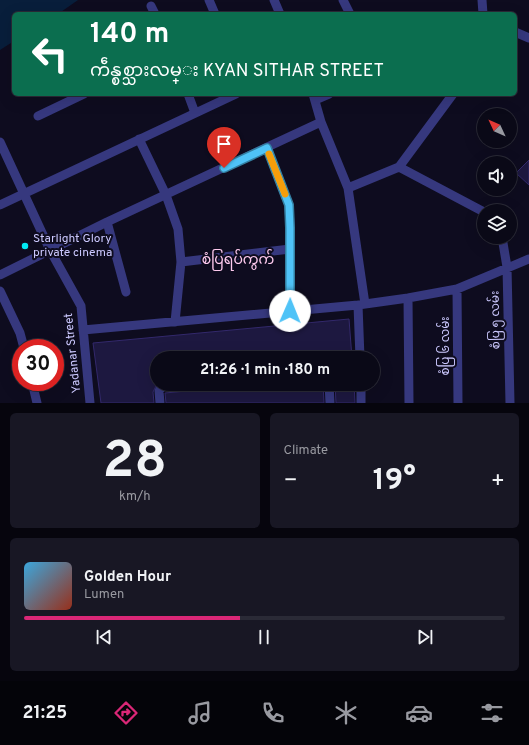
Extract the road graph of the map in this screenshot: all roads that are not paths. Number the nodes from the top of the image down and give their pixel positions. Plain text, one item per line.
1 (209, 0) edge
2 (274, 0) edge
3 (343, 0) edge
4 (482, 0) edge
5 (214, 12) edge
6 (279, 12) edge
7 (349, 12) edge
8 (483, 12) edge
9 (517, 33) edge
10 (529, 38) edge
11 (80, 96) edge
12 (189, 96) edge
13 (232, 96) edge
14 (452, 96) edge
15 (314, 97) edge
16 (195, 113) junction
17 (38, 116) dead end
18 (321, 122) junction
19 (139, 139) junction
20 (0, 142) edge
21 (267, 148) junction
22 (399, 167) junction
23 (348, 188) junction
24 (24, 193) junction
25 (166, 195) junction
26 (0, 205) edge
27 (477, 208) edge
28 (107, 222) junction
29 (503, 244) edge
30 (290, 249) junction
31 (50, 250) junction
32 (529, 259) edge
33 (181, 262) junction
34 (507, 267) junction
35 (0, 276) edge
36 (457, 289) junction
37 (0, 291) edge
38 (126, 292) dead end
39 (408, 298) junction
40 (362, 304) junction
41 (290, 311) junction
42 (175, 322) junction
43 (83, 330) junction
44 (22, 339) edge
45 (360, 351) edge
46 (34, 391) edge
47 (159, 391) edge
48 (329, 391) edge
49 (361, 391) edge
50 (37, 403) edge
51 (90, 403) edge
52 (160, 403) edge
53 (330, 403) edge
54 (361, 403) edge
55 (410, 403) edge
56 (458, 403) edge
57 (510, 403) edge

1 - 5 street
2 - 6 street
3 - 7 street
4 - 8 street
9 - 10 street
11 - 17 street
12 - 16 street
13 - 16 street
14 - 22 street
15 - 18 street
16 - 19 street
18 - 21 street
18 - 23 street
19 - 24 street
19 - 25 street
20 - 24 street, Yadanar Street
21 - 25 street
21 - 30 street
22 - 23 street
22 - 27 street
23 - 40 street
24 - 26 street
24 - 31 street, Yadanar Street
25 - 28 street
25 - 33 street
28 - 31 street
28 - 38 street
29 - 34 street, စံပြ ၅ လမ်း
30 - 33 street
30 - 41 street
31 - 35 street
31 - 43 street, Yadanar Street
32 - 34 street
33 - 42 street
34 - 36 street
34 - 57 street, စံပြ ၅ လမ်း
36 - 39 street
36 - 56 street, စံပြ ၆ လမ်း
37 - 44 street
39 - 40 street
39 - 55 street
40 - 41 street
40 - 45 street
41 - 42 street
42 - 43 street
43 - 51 street, Yadanar Street
46 - 50 street
47 - 52 street
48 - 53 street
49 - 54 street

